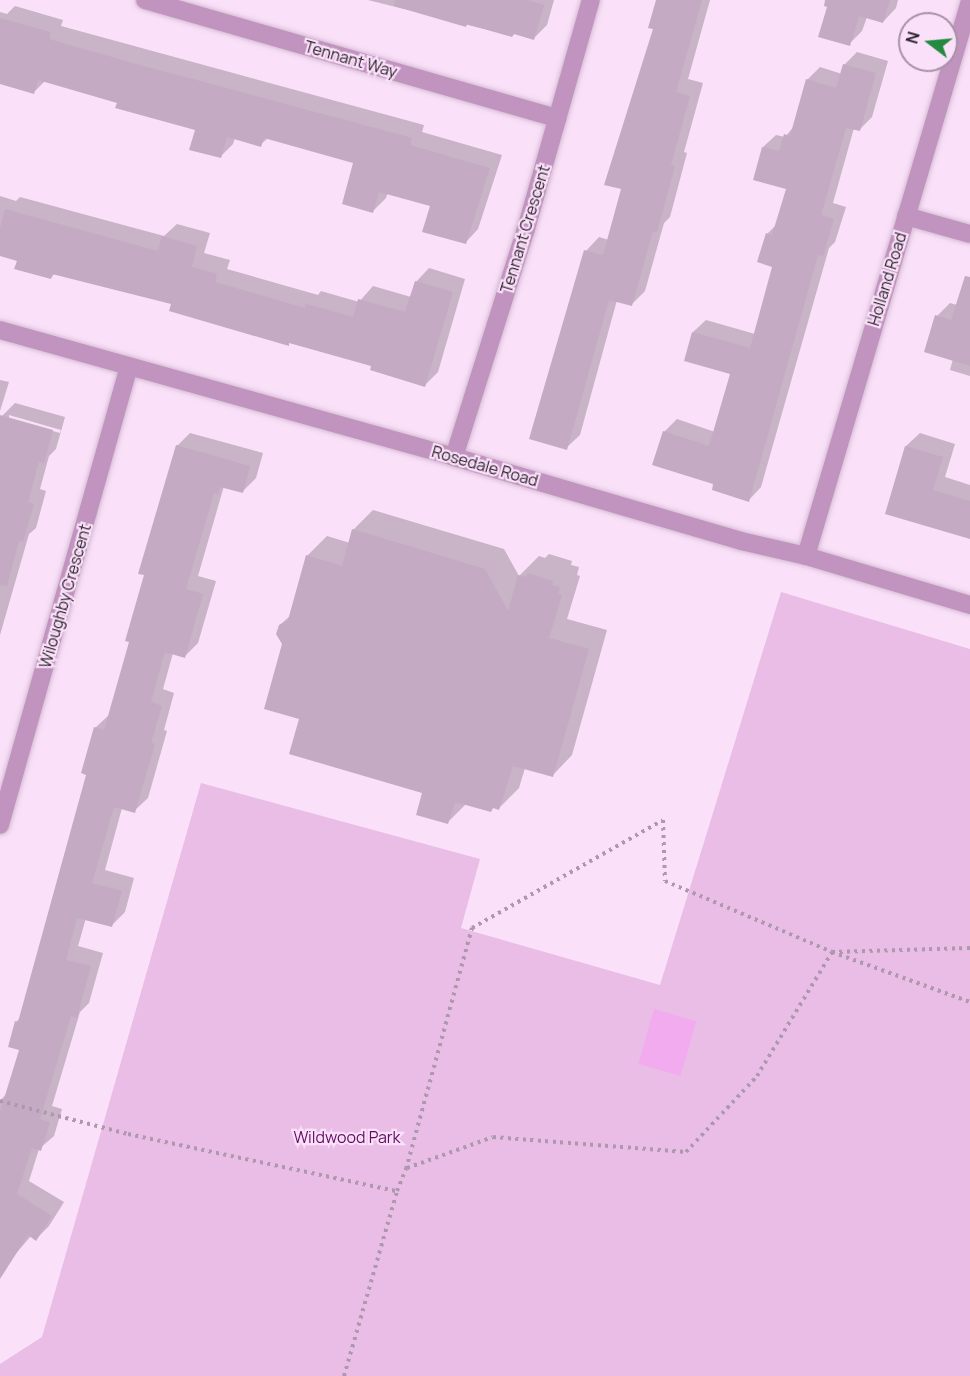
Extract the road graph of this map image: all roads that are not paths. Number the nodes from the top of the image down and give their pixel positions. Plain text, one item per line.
1 (145, 0) edge
2 (591, 0) edge
3 (970, 1) edge
4 (557, 118) junction
5 (906, 216) junction
6 (970, 234) edge
7 (0, 330) edge
8 (129, 368) junction
9 (454, 457) junction
10 (806, 556) junction
11 (970, 605) edge
12 (0, 825) edge

1 - 4 street, Tennant Way
2 - 4 street, Tennant Crescent
3 - 5 street, Holland Road
4 - 9 street, Tennant Crescent
5 - 6 street
5 - 10 street, Holland Road
7 - 8 street, Rosedale Road
8 - 9 street, Rosedale Road
8 - 12 street, Wiloughby Crescent
9 - 10 street, Rosedale Road
10 - 11 street, Rosedale Road

